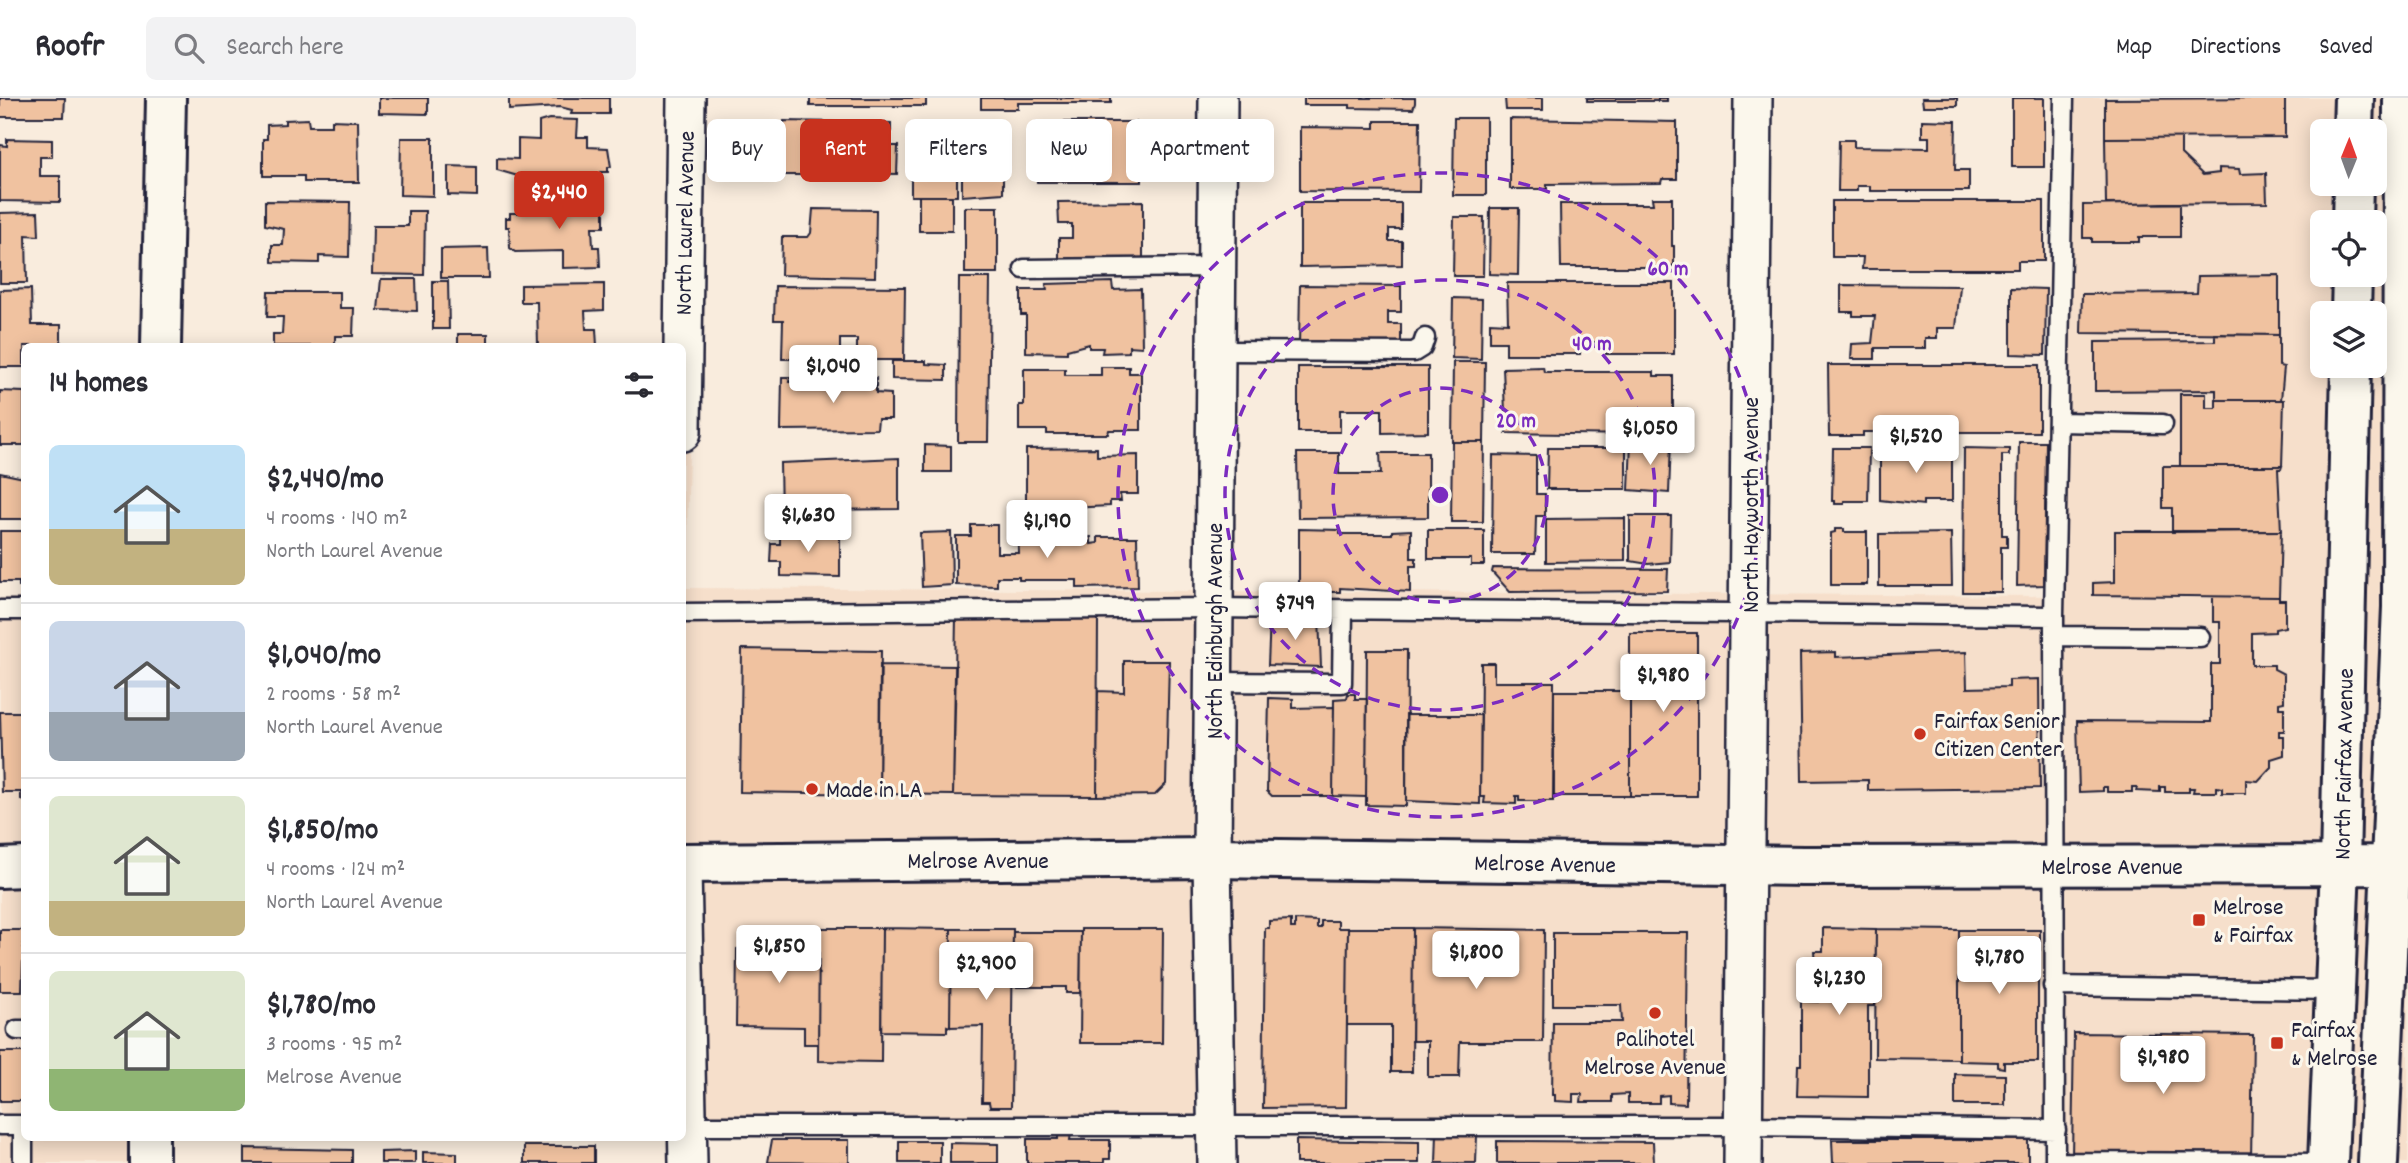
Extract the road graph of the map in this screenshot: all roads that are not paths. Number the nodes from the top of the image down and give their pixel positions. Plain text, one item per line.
1 (166, 98) edge
2 (686, 98) edge
3 (1218, 98) edge
4 (1753, 98) edge
5 (2064, 98) edge
6 (2354, 98) edge
7 (2403, 98) edge
8 (2353, 119) edge
9 (1217, 267) junction
10 (1024, 269) dead end
11 (2406, 295) edge
12 (1425, 338) dead end
13 (160, 343) edge
14 (683, 343) edge
15 (1216, 351) junction
16 (2351, 378) edge
17 (2405, 395) edge
18 (2058, 422) junction
19 (2163, 424) dead end
20 (2405, 503) edge
21 (2405, 607) edge
22 (1214, 608) junction
23 (0, 610) edge
24 (21, 610) edge
25 (1343, 610) junction
26 (686, 613) edge
27 (1750, 615) junction
28 (2054, 616) junction
29 (2054, 636) junction
30 (2200, 637) dead end
31 (1213, 682) junction
32 (1212, 858) junction
33 (686, 863) edge
34 (1745, 865) junction
35 (2340, 865) junction
36 (2400, 865) edge
37 (21, 867) edge
38 (2053, 867) junction
39 (0, 868) edge
40 (2053, 986) junction
41 (2334, 990) junction
42 (0, 1125) edge
43 (21, 1125) edge
44 (686, 1126) edge
45 (1218, 1126) junction
46 (1744, 1126) junction
47 (2056, 1130) junction
48 (24, 1141) edge
49 (149, 1141) edge
50 (23, 1163) edge
51 (149, 1163) edge
52 (688, 1163) edge
53 (1217, 1163) edge
54 (1743, 1163) edge
55 (2055, 1163) edge
56 (2328, 1163) edge
57 (2378, 1163) edge

1 - 13 main road
2 - 14 street, North Laurel Avenue
3 - 9 street, North Edinburgh Avenue
4 - 27 street, North Hayworth Avenue
5 - 18 lane
6 - 8 main road
7 - 11 main road, North Fairfax Avenue
9 - 10 lane
9 - 15 street, North Edinburgh Avenue
11 - 17 main road, North Fairfax Avenue
12 - 15 lane
15 - 22 street, North Edinburgh Avenue
16 - 35 main road, North Fairfax Avenue
17 - 20 main road, North Fairfax Avenue
18 - 19 lane
18 - 28 lane
20 - 21 main road, North Fairfax Avenue
21 - 36 main road, North Fairfax Avenue
22 - 25 lane
22 - 26 lane
22 - 31 street, North Edinburgh Avenue
23 - 24 lane
25 - 27 lane
25 - 31 lane
27 - 28 lane
27 - 34 street, North Hayworth Avenue
28 - 29 lane
29 - 30 lane
29 - 38 lane
31 - 32 street, North Edinburgh Avenue
32 - 33 main road, Melrose Avenue
32 - 34 main road, Melrose Avenue
32 - 45 street, North Edinburgh Avenue
34 - 38 main road, Melrose Avenue
34 - 46 street, North Hayworth Avenue
35 - 36 main road, Melrose Avenue
35 - 38 main road, Melrose Avenue
35 - 41 main road, North Fairfax Avenue
36 - 57 main road, North Fairfax Avenue
37 - 39 main road
38 - 40 lane
40 - 41 lane
40 - 47 lane
41 - 56 main road, North Fairfax Avenue
42 - 43 lane
44 - 45 lane
44 - 52 street
45 - 46 lane
45 - 53 street, North Edinburgh Avenue
46 - 47 lane
46 - 54 street, North Hayworth Avenue
47 - 55 lane
48 - 50 lane
49 - 51 main road
55 - 56 lane

